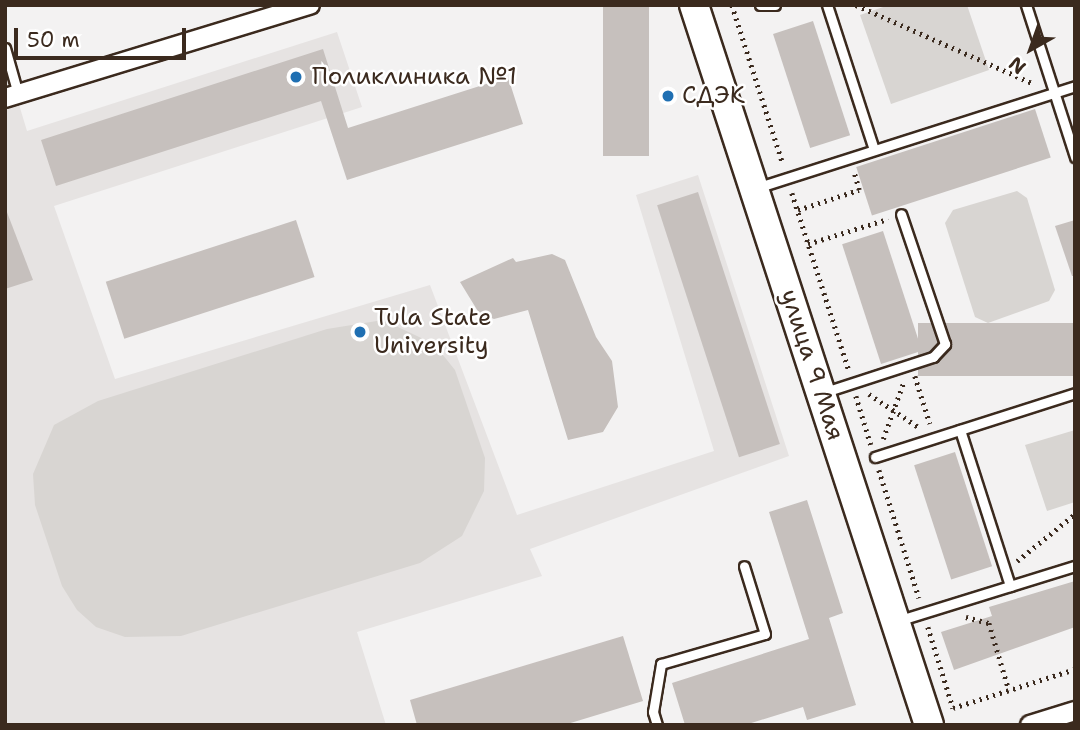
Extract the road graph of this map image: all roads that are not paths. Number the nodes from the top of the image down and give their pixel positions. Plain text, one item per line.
1 (310, 5) edge
2 (694, 5) edge
3 (760, 5) edge
4 (775, 5) edge
5 (827, 5) edge
6 (1026, 5) edge
7 (5, 48) edge
8 (1075, 86) edge
9 (1054, 93) junction
10 (12, 96) edge
11 (874, 150) junction
12 (1075, 157) edge
13 (754, 189) junction
14 (901, 214) road end
15 (821, 393) junction
16 (1075, 393) edge
17 (960, 430) junction
18 (875, 457) road end
19 (744, 566) dead end
20 (1075, 566) edge
21 (1010, 586) junction
22 (895, 621) junction
23 (1075, 711) edge
24 (657, 725) edge
25 (929, 725) edge
26 (1030, 725) edge

1 - 10 street
2 - 13 main road, улица 9 Мая
3 - 4 lane
5 - 11 lane
6 - 9 lane
7 - 10 lane
8 - 9 lane
9 - 11 lane
9 - 12 lane
11 - 13 lane
13 - 15 main road, улица 9 Мая
14 - 15 lane
15 - 22 main road, улица 9 Мая
16 - 17 lane
17 - 18 lane
17 - 21 lane
19 - 24 lane
20 - 21 lane
21 - 22 lane
22 - 25 main road, улица 9 Мая
23 - 26 street

